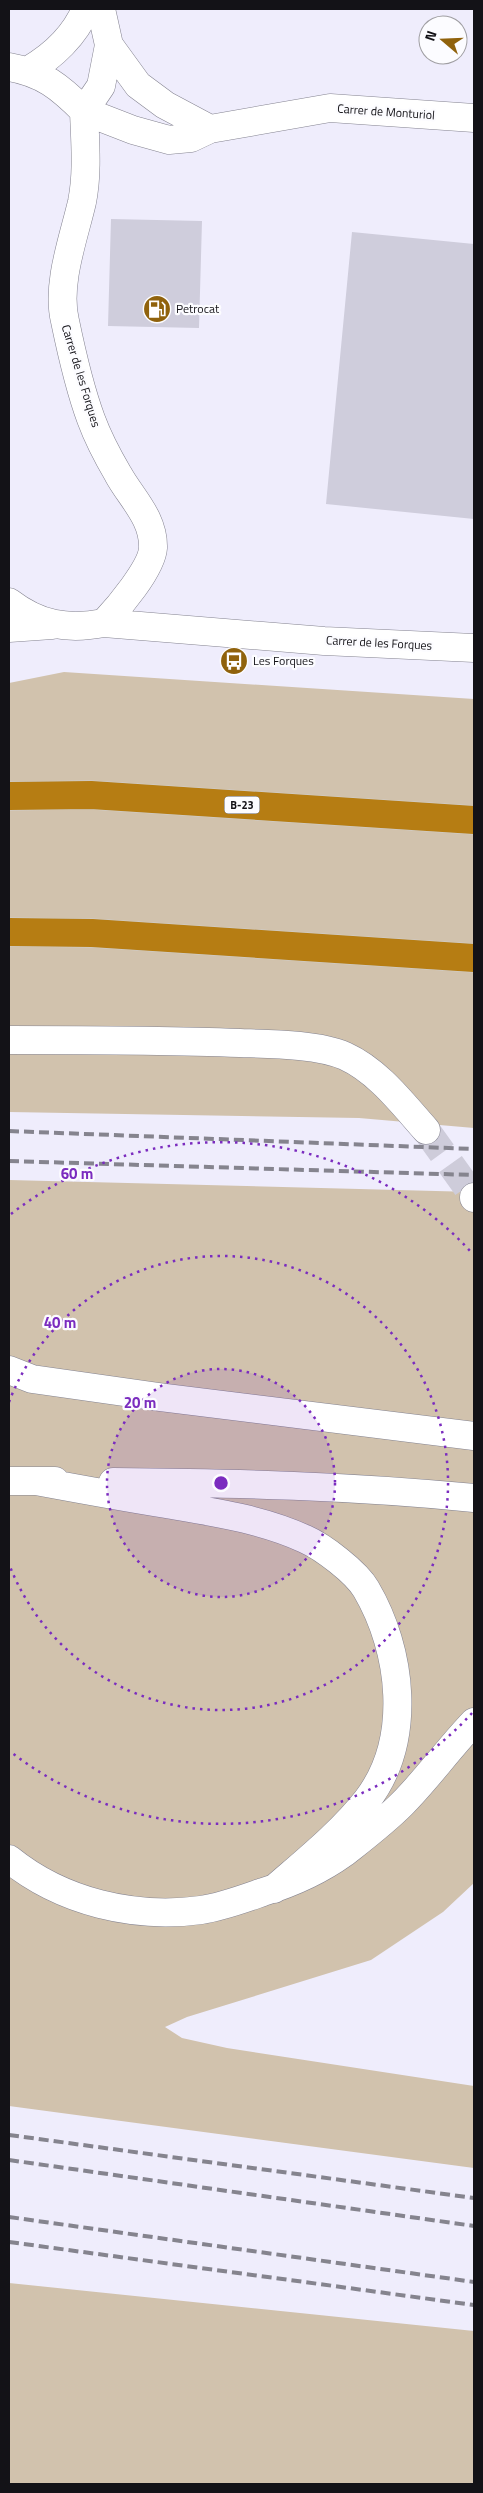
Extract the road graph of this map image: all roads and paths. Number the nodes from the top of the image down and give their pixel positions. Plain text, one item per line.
1 (86, 9) edge
2 (101, 9) edge
3 (109, 45) junction
4 (19, 69) edge
5 (84, 111) junction
6 (474, 118) edge
7 (210, 129) junction
8 (9, 602) edge
9 (104, 623) junction
10 (52, 626) junction
11 (9, 628) edge
12 (474, 648) edge
13 (9, 796) edge
14 (474, 820) edge
15 (9, 932) edge
16 (474, 958) edge
17 (9, 1040) edge
18 (426, 1130) tunnel mouth
19 (9, 1370) edge
20 (474, 1436) edge
21 (9, 1481) edge
22 (36, 1481) junction
23 (474, 1498) edge
24 (474, 1722) edge
25 (9, 1859) edge
26 (274, 1888) junction

1 - 4 street
2 - 3 street
3 - 5 street
3 - 7 street
4 - 5 street
5 - 7 street, Carrer de Monturiol
5 - 9 street, Carrer de les Forques
6 - 7 street, Carrer de Monturiol
8 - 10 street, Carrer de les Forques
9 - 10 street, Carrer de les Forques
9 - 12 street, Carrer de les Forques
10 - 11 street
13 - 14 highway, B-23
15 - 16 highway
17 - 18 street
19 - 20 street
21 - 22 street
22 - 23 street
22 - 26 street
24 - 26 street
25 - 26 street

